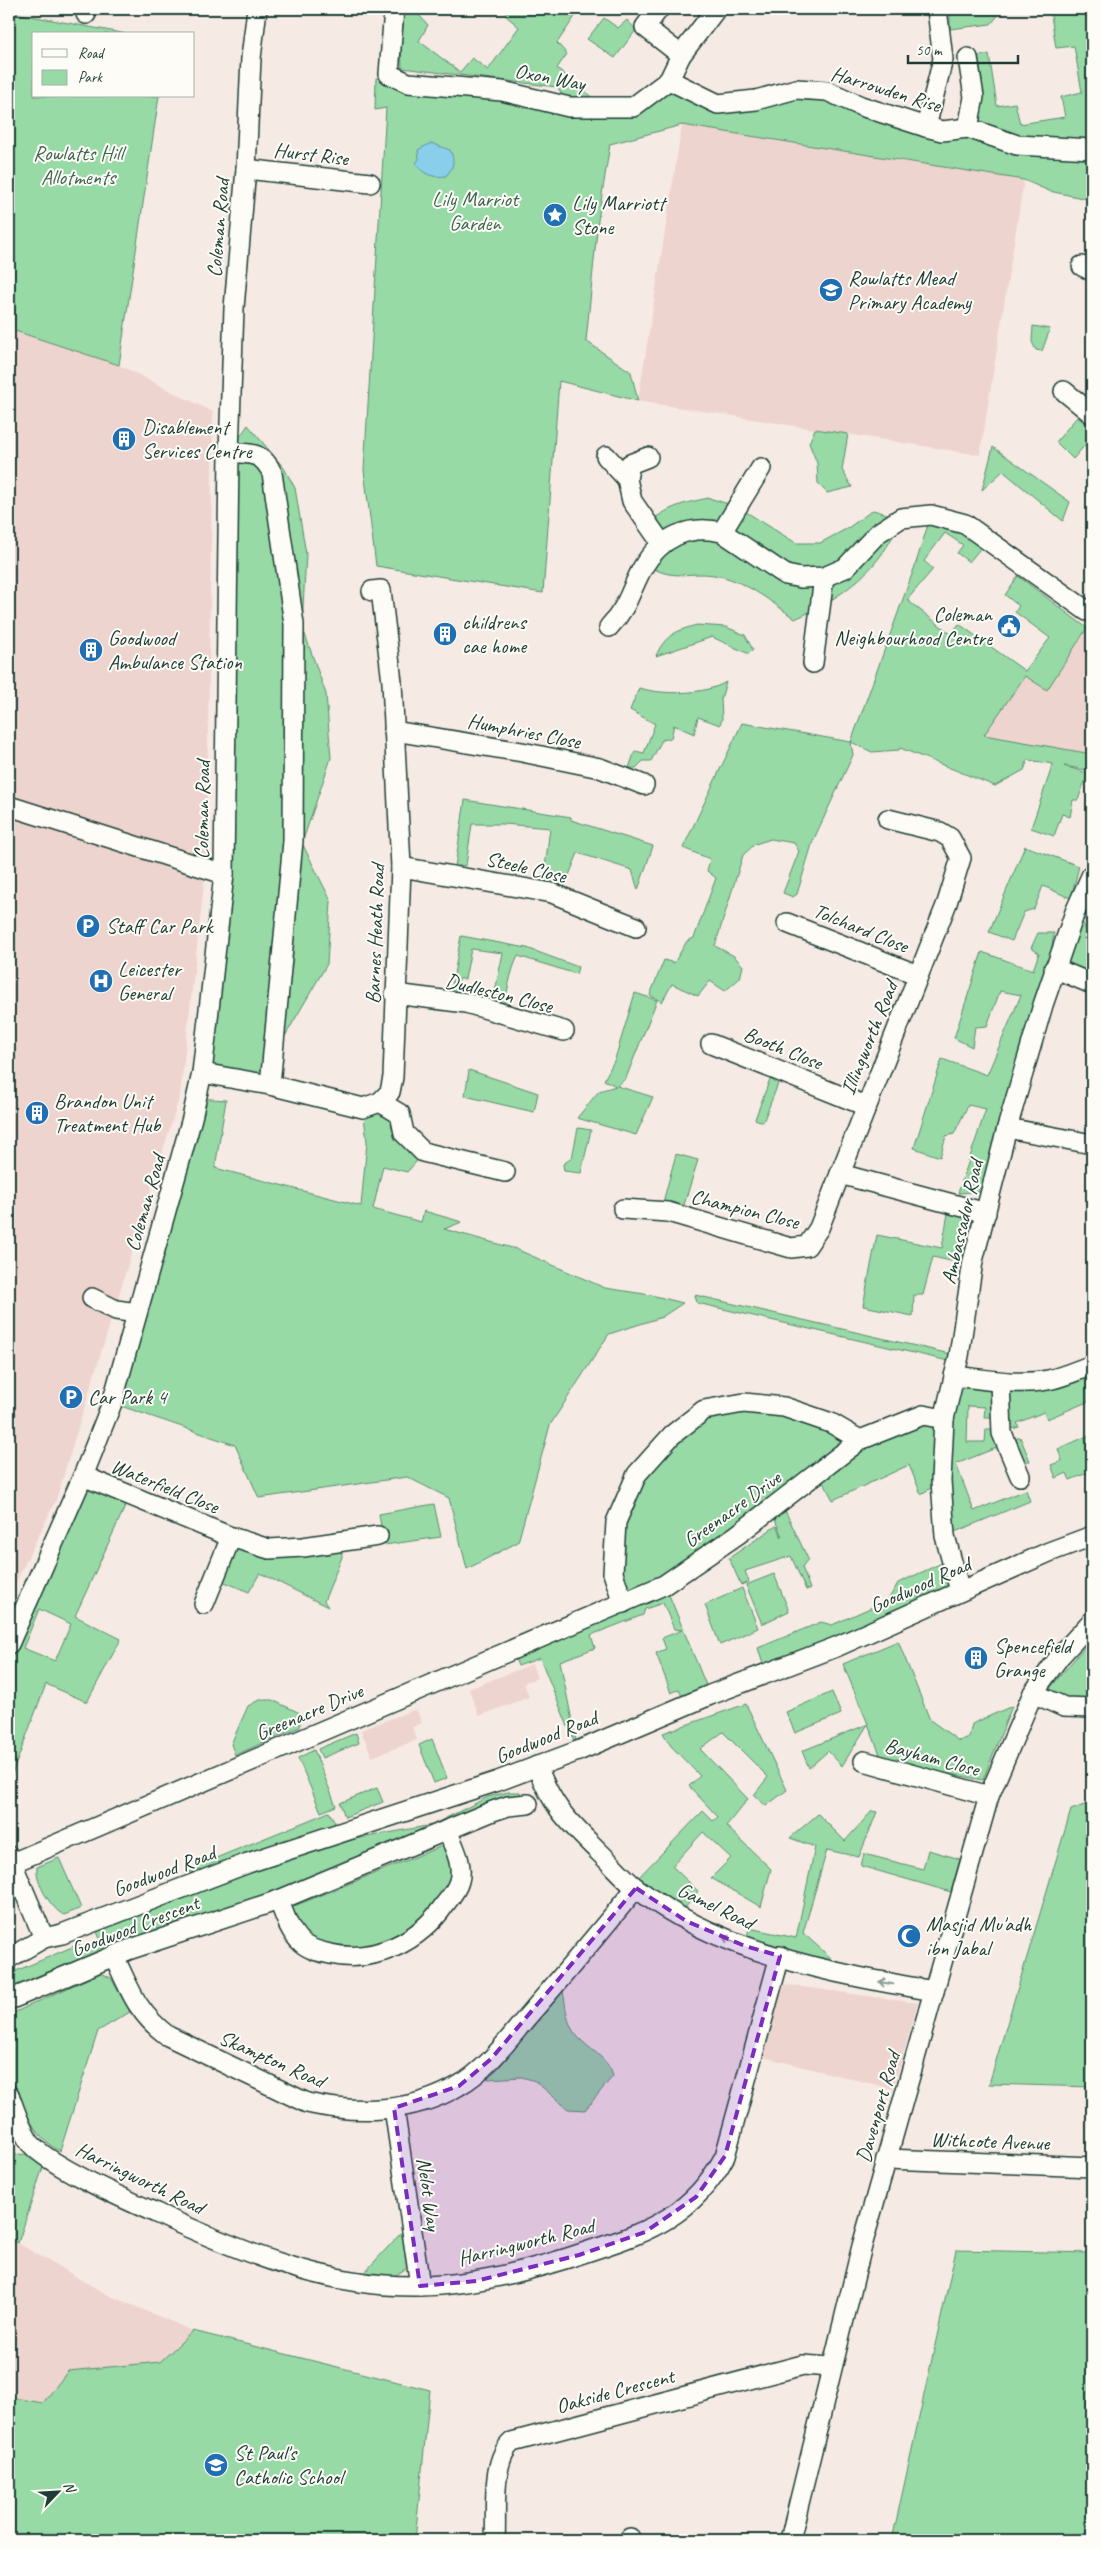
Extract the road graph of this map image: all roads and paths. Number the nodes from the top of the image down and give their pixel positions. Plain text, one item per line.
1 (257, 9) edge
2 (394, 9) edge
3 (716, 9) edge
4 (937, 9) edge
5 (658, 10) edge
6 (681, 55) junction
7 (968, 58) dead end
8 (669, 80) junction
9 (926, 127) junction
10 (968, 128) junction
11 (1092, 149) edge
12 (246, 169) junction
13 (370, 184) dead end
14 (1064, 391) dead end
15 (1092, 414) edge
16 (229, 452) junction
17 (606, 456) dead end
18 (648, 457) dead end
19 (761, 468) dead end
20 (627, 479) junction
21 (722, 532) junction
22 (662, 544) junction
23 (824, 577) junction
24 (372, 591) dead end
25 (1092, 610) edge
26 (609, 627) dead end
27 (813, 663) dead end
28 (394, 731) junction
29 (644, 785) dead end
30 (9, 806) edge
31 (888, 818) dead end
32 (401, 867) junction
33 (224, 874) junction
34 (1092, 874) edge
35 (787, 923) dead end
36 (636, 927) dead end
37 (1054, 968) junction
38 (918, 975) junction
39 (1092, 984) edge
40 (395, 994) junction
41 (564, 1031) dead end
42 (711, 1044) dead end
43 (202, 1073) junction
44 (270, 1084) junction
45 (380, 1102) junction
46 (866, 1106) junction
47 (1007, 1128) junction
48 (1092, 1144) edge
49 (840, 1174) junction
50 (499, 1175) dead end
51 (623, 1208) dead end
52 (986, 1213) junction
53 (92, 1298) dead end
54 (137, 1313) junction
55 (1092, 1365) edge
56 (954, 1376) junction
57 (1000, 1382) junction
58 (944, 1419) junction
59 (860, 1440) junction
60 (83, 1476) junction
61 (1020, 1476) dead end
62 (378, 1536) dead end
63 (1092, 1536) edge
64 (231, 1537) junction
65 (960, 1591) junction
66 (623, 1603) junction
67 (204, 1604) dead end
68 (1092, 1621) edge
69 (9, 1644) edge
70 (1033, 1693) junction
71 (1092, 1708) edge
72 (864, 1761) dead end
73 (537, 1766) junction
74 (989, 1796) junction
75 (528, 1804) dead end
76 (446, 1830) junction
77 (10, 1860) edge
78 (634, 1886) junction
79 (279, 1900) junction
80 (44, 1938) junction
81 (114, 1956) junction
82 (780, 1956) junction
83 (9, 1958) edge
84 (934, 1991) junction
85 (9, 2000) edge
86 (9, 2095) edge
87 (394, 2108) junction
88 (886, 2159) junction
89 (1092, 2167) edge
90 (420, 2286) junction
91 (830, 2368) junction
92 (495, 2540) edge
93 (790, 2540) edge

1 - 12 street, Coleman Road
2 - 8 street, Oxon Way
3 - 6 street, Oxon Way
4 - 9 street
5 - 6 street
6 - 8 street, Oxon Way
7 - 10 street
8 - 9 street, Harrowden Rise
9 - 10 street, Harrowden Rise
10 - 11 street, Harrowden Rise
12 - 13 street, Hurst Rise
12 - 16 street, Coleman Road
14 - 15 street
16 - 33 street, Coleman Road
16 - 44 street
17 - 20 street
18 - 20 street
19 - 21 street
20 - 22 street
21 - 22 street
21 - 23 street
22 - 26 street
23 - 25 street
23 - 27 street
24 - 28 street, Barnes Heath Road
28 - 29 street, Humphries Close
28 - 32 street, Barnes Heath Road
30 - 33 street
31 - 38 street, Illingworth Road
32 - 36 street, Steele Close
32 - 40 street, Barnes Heath Road
33 - 43 street, Coleman Road
34 - 37 street, Ambassador Road
35 - 38 street, Tolchard Close
37 - 39 street
37 - 47 street, Ambassador Road
38 - 46 street, Illingworth Road
40 - 41 street, Dudleston Close
40 - 45 street, Barnes Heath Road
42 - 46 street, Booth Close
43 - 44 street
43 - 54 street, Coleman Road
44 - 45 street
45 - 50 street
46 - 49 street, Illingworth Road
47 - 48 street
47 - 52 street, Ambassador Road
49 - 51 street, Champion Close
49 - 52 street
52 - 56 street, Ambassador Road
53 - 54 street
54 - 60 street, Coleman Road
55 - 57 street
56 - 57 street
56 - 58 street, Ambassador Road
57 - 61 street
58 - 59 street, Greenacre Drive
58 - 65 street, Ambassador Road
59 - 66 street, Greenacre Drive
59 - 66 street
60 - 64 street, Waterfield Close
60 - 69 street, Coleman Road
62 - 64 street, Waterfield Close
63 - 65 street, Goodwood Road
64 - 67 street, Waterfield Close
65 - 73 street, Goodwood Road
66 - 77 street, Greenacre Drive
68 - 70 street, Davenport Road
70 - 71 street
70 - 74 street, Davenport Road
72 - 74 street, Bayham Close
73 - 78 street, Gamel Road
73 - 80 street, Goodwood Road
74 - 84 street, Davenport Road
75 - 76 street, Goodwood Crescent
76 - 79 street, Goodwood Crescent
76 - 79 street
77 - 80 street
82 -> 78 street, Gamel Road
78 - 87 street, Skampton Road
79 - 81 street, Goodwood Crescent
80 - 83 street, Goodwood Road
81 - 85 street, Goodwood Crescent
81 - 87 street, Skampton Road
84 -> 82 street, Gamel Road
82 - 90 street, Harringworth Road
84 - 88 street, Davenport Road
86 - 90 street, Harringworth Road
87 - 90 street, Nelot Way
88 - 89 street, Withcote Avenue
88 - 91 street, Davenport Road
91 - 92 street, Oakside Crescent
91 - 93 street, Davenport Road

